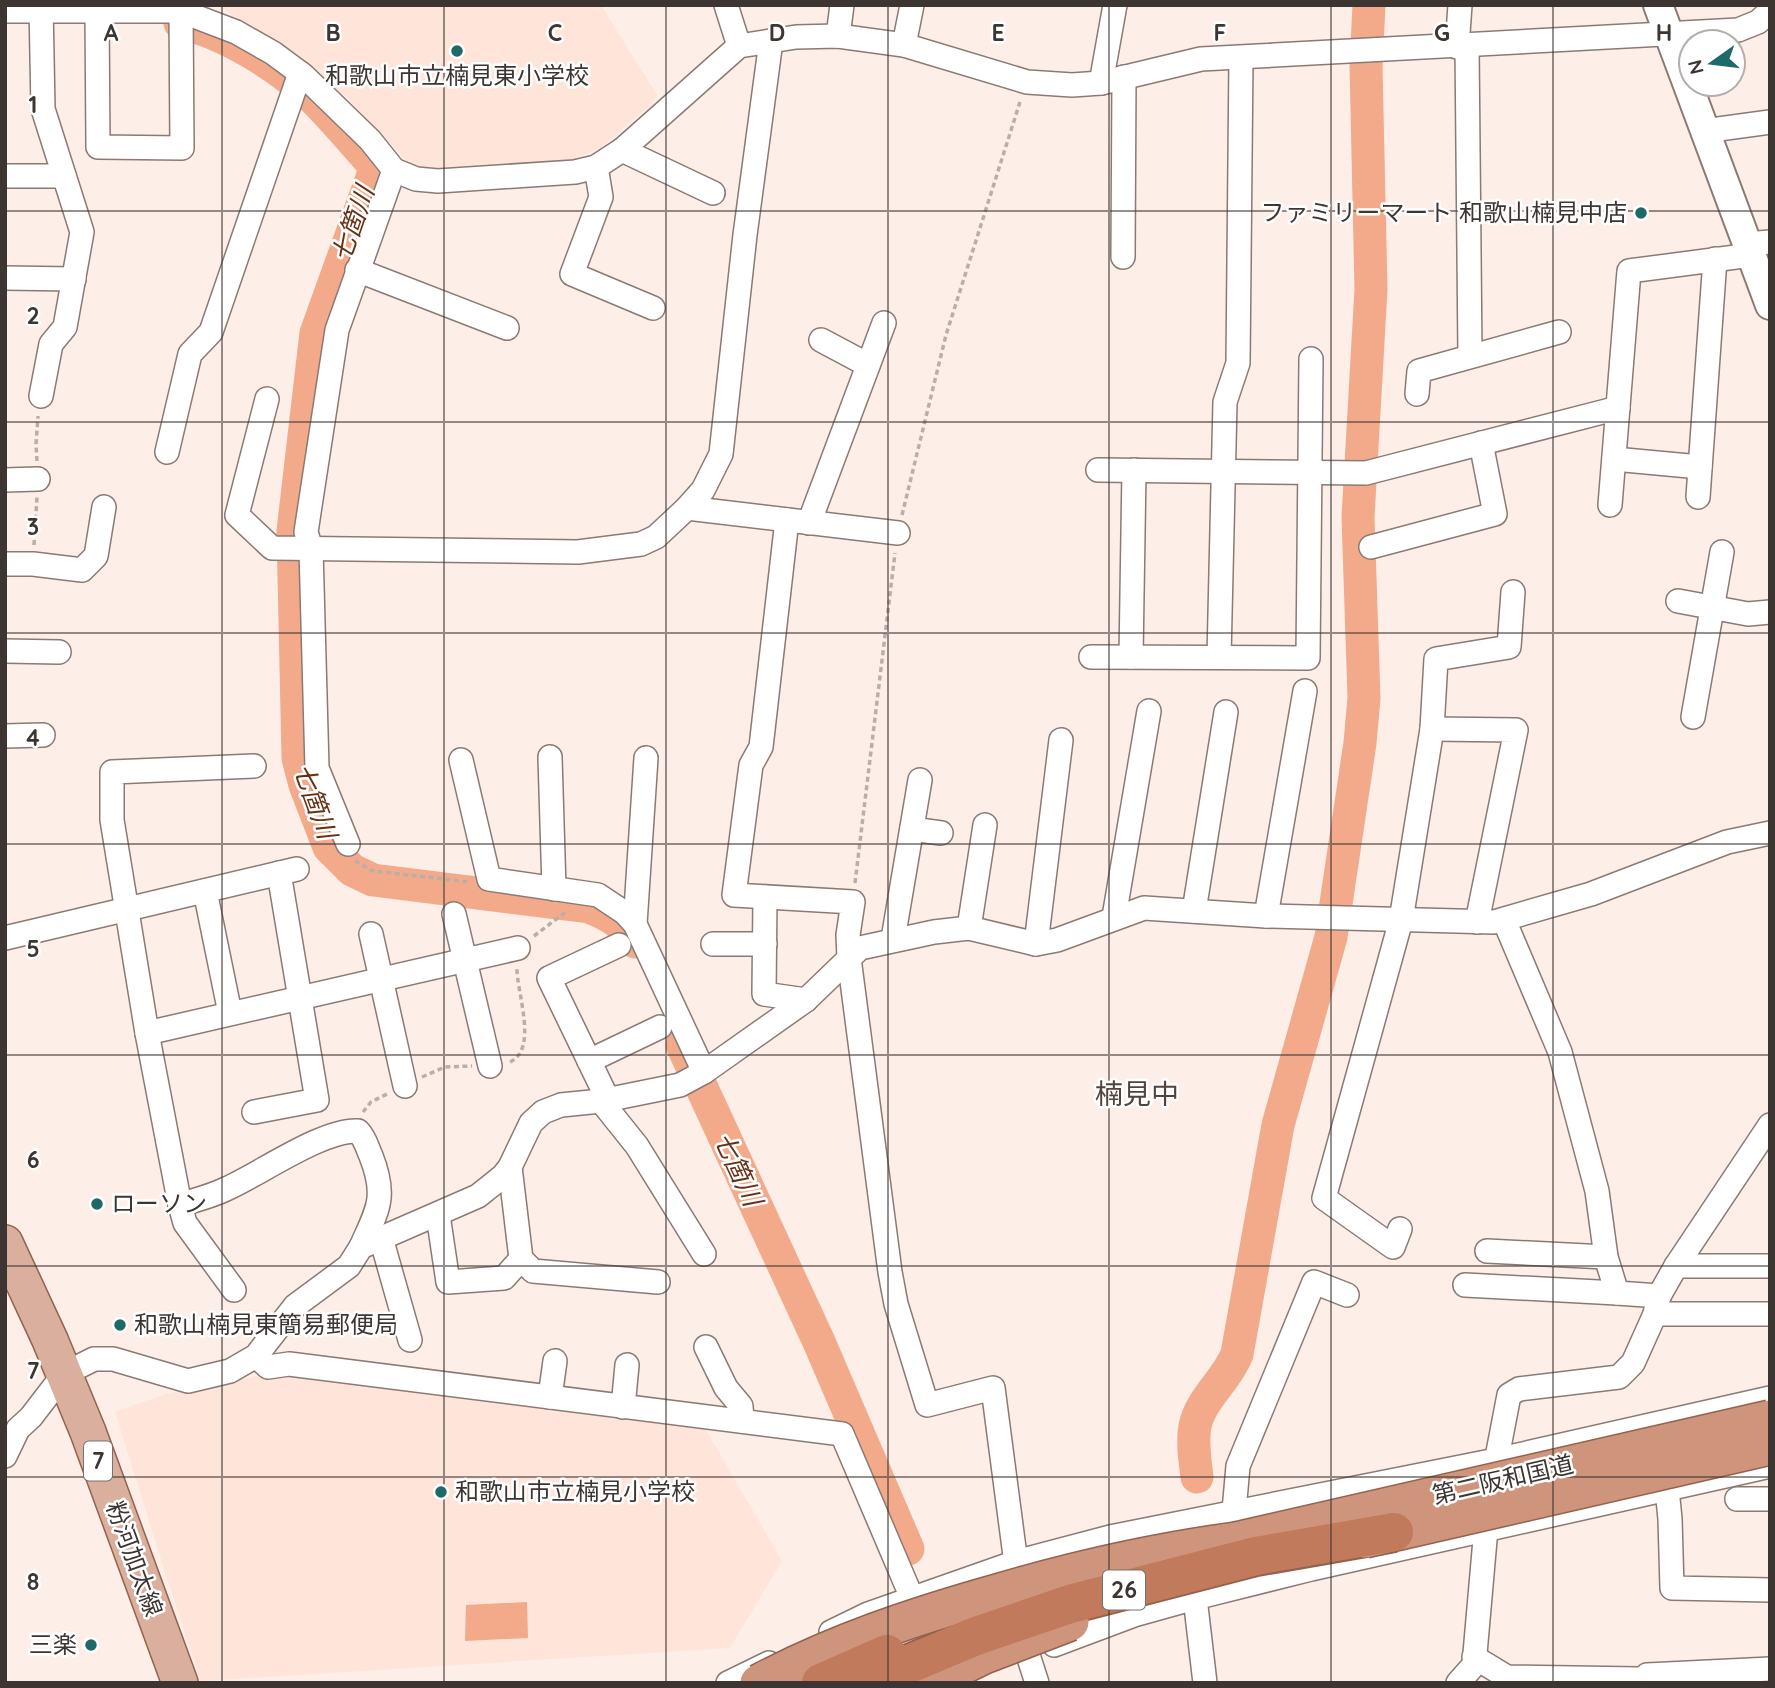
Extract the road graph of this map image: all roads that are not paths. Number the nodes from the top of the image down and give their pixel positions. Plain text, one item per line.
1 (726, 5) edge
2 (842, 5) edge
3 (912, 5) edge
4 (1115, 5) edge
5 (1460, 5) edge
6 (1658, 5) edge
7 (42, 8) edge
8 (5, 11) edge
9 (1770, 11) edge
10 (97, 20) junction
11 (182, 21) junction
12 (1669, 35) junction
13 (838, 36) junction
14 (771, 41) junction
15 (904, 46) junction
16 (739, 47) junction
17 (1462, 47) junction
18 (1241, 58) junction
19 (1124, 77) junction
20 (297, 82) junction
21 (1101, 83) junction
22 (1770, 122) edge
23 (1704, 131) junction
24 (622, 150) junction
25 (596, 167) junction
26 (394, 170) junction
27 (5, 176) edge
28 (64, 176) junction
29 (713, 193) dead end
30 (1756, 247) edge
31 (1123, 257) dead end
32 (1715, 260) junction
33 (357, 270) junction
34 (5, 278) edge
35 (74, 279) junction
36 (1770, 304) edge
37 (653, 308) dead end
38 (884, 323) dead end
39 (507, 328) dead end
40 (1559, 332) dead end
41 (821, 340) dead end
42 (1470, 356) junction
43 (1311, 359) dead end
44 (868, 365) junction
45 (1417, 394) dead end
46 (41, 396) dead end
47 (267, 399) dead end
48 (1618, 408) junction
49 (1481, 443) junction
50 (167, 452) dead end
51 (1614, 459) junction
52 (1700, 467) junction
53 (1098, 470) dead end
54 (1134, 470) junction
55 (1223, 471) junction
56 (1310, 473) junction
57 (38, 479) dead end
58 (5, 480) edge
59 (1698, 497) dead end
60 (1610, 505) dead end
61 (104, 507) dead end
62 (687, 508) junction
63 (798, 522) junction
64 (898, 533) road end
65 (1371, 547) dead end
66 (298, 549) junction
67 (1722, 552) dead end
68 (5, 564) edge
69 (1513, 592) dead end
70 (1678, 601) dead end
71 (1712, 607) junction
72 (1770, 612) edge
73 (5, 651) edge
74 (59, 652) dead end
75 (1091, 657) dead end
76 (1131, 657) junction
77 (1219, 657) junction
78 (1305, 691) dead end
79 (1149, 711) dead end
80 (1226, 712) dead end
81 (1693, 717) dead end
82 (1432, 729) junction
83 (43, 735) dead end
84 (5, 736) edge
85 (1062, 740) dead end
86 (550, 757) dead end
87 (646, 758) dead end
88 (461, 760) dead end
89 (254, 766) dead end
90 (920, 780) dead end
91 (985, 825) dead end
92 (912, 829) junction
93 (941, 833) dead end
94 (1770, 833) edge
95 (349, 850) road end
96 (554, 889) junction
97 (205, 891) junction
98 (765, 897) junction
99 (127, 909) junction
100 (1194, 911) junction
101 (454, 914) dead end
102 (1266, 916) junction
103 (1114, 918) junction
104 (1401, 920) junction
105 (1504, 920) junction
106 (1477, 922) junction
107 (635, 924) junction
108 (969, 928) junction
109 (372, 934) dead end
110 (5, 938) edge
111 (893, 939) junction
112 (713, 944) dead end
113 (765, 944) junction
114 (1036, 944) junction
115 (619, 945) dead end
116 (518, 948) dead end
117 (849, 958) junction
118 (464, 960) junction
119 (382, 979) junction
120 (301, 997) junction
121 (806, 1000) junction
122 (230, 1013) junction
123 (660, 1027) dead end
124 (147, 1032) junction
125 (589, 1061) junction
126 (490, 1066) dead end
127 (698, 1075) junction
128 (405, 1086) dead end
129 (604, 1101) junction
130 (254, 1112) dead end
131 (1770, 1125) edge
132 (510, 1167) junction
133 (180, 1205) junction
134 (438, 1215) junction
135 (1400, 1230) dead end
136 (371, 1242) junction
137 (5, 1244) edge
138 (1487, 1251) dead end
139 (704, 1255) dead end
140 (1606, 1256) junction
141 (521, 1259) junction
142 (1676, 1266) junction
143 (1770, 1266) edge
144 (658, 1282) dead end
145 (1465, 1285) dead end
146 (234, 1290) dead end
147 (1617, 1293) junction
148 (1347, 1295) dead end
149 (5, 1301) edge
150 (1657, 1305) junction
151 (1768, 1314) edge
152 (410, 1340) dead end
153 (706, 1346) dead end
154 (256, 1356) junction
155 (555, 1361) dead end
156 (627, 1365) dead end
157 (56, 1385) junction
158 (550, 1397) junction
159 (1770, 1398) edge
160 (624, 1406) junction
161 (1770, 1419) edge
162 (742, 1421) junction
163 (1770, 1446) edge
164 (5, 1456) edge
165 (1496, 1460) junction
166 (1770, 1466) edge
167 (1667, 1489) junction
168 (1737, 1499) dead end
169 (1770, 1500) edge
170 (1235, 1526) junction
171 (1485, 1531) junction
172 (1394, 1532) junction
173 (1016, 1562) junction
174 (1770, 1590) edge
175 (912, 1598) junction
176 (1195, 1598) junction
177 (1028, 1655) junction
178 (1474, 1657) junction
179 (1770, 1669) edge
180 (154, 1683) edge
181 (180, 1683) edge
182 (728, 1683) edge
183 (759, 1683) edge
184 (821, 1683) edge
185 (864, 1683) edge
186 (927, 1683) edge
187 (964, 1683) edge
188 (1037, 1683) edge
189 (1205, 1683) edge
190 (1458, 1683) edge

1 - 16 street
2 - 13 street
3 - 15 street
4 - 21 street
5 - 17 street
6 - 12 street
7 - 8 street
7 - 10 street
7 - 28 street
9 - 12 street
10 - 11 street
10 - 11 street
11 - 20 street
12 - 17 street
12 - 23 street
13 - 14 street
13 - 15 street
14 - 16 street
14 - 62 street
15 - 21 street
16 - 24 street
17 - 18 street
17 - 42 street
18 - 19 street
18 - 55 street
19 - 21 street
19 - 31 street
20 - 26 street
20 - 50 street
22 - 23 street
23 - 30 street
24 - 25 street
24 - 29 street
25 - 26 street
25 - 37 street
26 - 33 street
27 - 28 street
28 - 35 street
30 - 32 street
30 - 36 street
32 - 48 street
32 - 52 street
33 - 39 street
33 - 66 street
34 - 35 street
35 - 46 street
38 - 44 street
40 - 42 street
41 - 44 street
42 - 45 street
43 - 56 street
44 - 63 street
47 - 66 street
48 - 49 street
48 - 51 street
49 - 56 street
49 - 65 street
51 - 52 street
51 - 60 street
52 - 59 street
53 - 54 street
54 - 55 street
54 - 76 street
55 - 56 street
55 - 77 street
56 - 77 street
57 - 58 street
61 - 68 street
62 - 63 street
62 - 66 street
63 - 64 street
63 - 98 street
66 - 95 street
67 - 71 street
69 - 82 street
70 - 71 street
71 - 72 street
71 - 81 street
73 - 74 street
75 - 76 street
76 - 77 street
78 - 102 street
79 - 103 street
80 - 100 street
82 - 104 street
82 - 106 street
83 - 84 street
85 - 114 street
86 - 96 street
87 - 107 street
88 - 96 street
89 - 99 street
90 - 92 street
91 - 108 street
92 - 93 street
92 - 111 street
94 - 105 street
96 - 107 street
97 - 99 street
97 - 120 street
97 - 122 street
98 - 113 street
98 - 117 street
99 - 110 street
99 - 124 street
100 - 102 street
100 - 103 street
101 - 118 street
102 - 104 street
103 - 114 street
104 - 106 street
104 - 135 street
105 - 106 street
105 - 140 street
107 - 127 street
108 - 111 street
108 - 114 street
109 - 119 street
111 - 117 street
112 - 113 street
113 - 121 street
115 - 125 street
116 - 118 street
117 - 121 street
117 - 173 street
118 - 119 street
118 - 126 street
119 - 120 street
119 - 128 street
120 - 122 street
120 - 130 street
121 - 127 street
122 - 124 street
123 - 125 street
124 - 133 street
125 - 129 street
127 - 129 street
129 - 132 street
129 - 139 street
131 - 142 street
132 - 134 street
132 - 141 street
133 - 136 street
133 - 146 street
134 - 136 street
134 - 141 street
136 - 152 street
136 - 154 street
137 - 157 main road, 粉河加太線 / 7
138 - 140 street
140 - 147 street
141 - 144 street
142 - 143 street
142 - 150 street
145 - 147 street
147 - 150 street
148 - 170 street
149 - 157 main road, 粉河加太線 / 7
150 - 151 street
150 - 165 street
153 - 162 street
154 - 157 street
154 - 158 street
155 - 158 street
156 - 160 street
157 - 164 street
157 - 180 main road, 粉河加太線 / 7
157 - 181 main road, 粉河加太線 / 7
158 - 160 street
159 - 165 street
160 - 162 street
161 - 170 highway, 第二阪和国道 / 26, bridge
162 - 175 street
163 - 172 highway, 第二阪和国道 / 26, bridge
165 - 170 street
165 - 171 street
166 - 167 street
167 - 171 street
167 - 174 street
168 - 169 street
170 - 173 street
170 - 183 highway, 26, bridge
170 - 184 highway, 26, bridge
171 - 176 street
171 - 178 street
172 - 185 highway, 26, bridge
172 - 186 highway, 26, bridge
173 - 175 street
173 - 177 street
175 - 182 street
176 - 177 street
176 - 189 street
177 - 187 street
177 - 188 street
178 - 179 street
178 - 190 street

